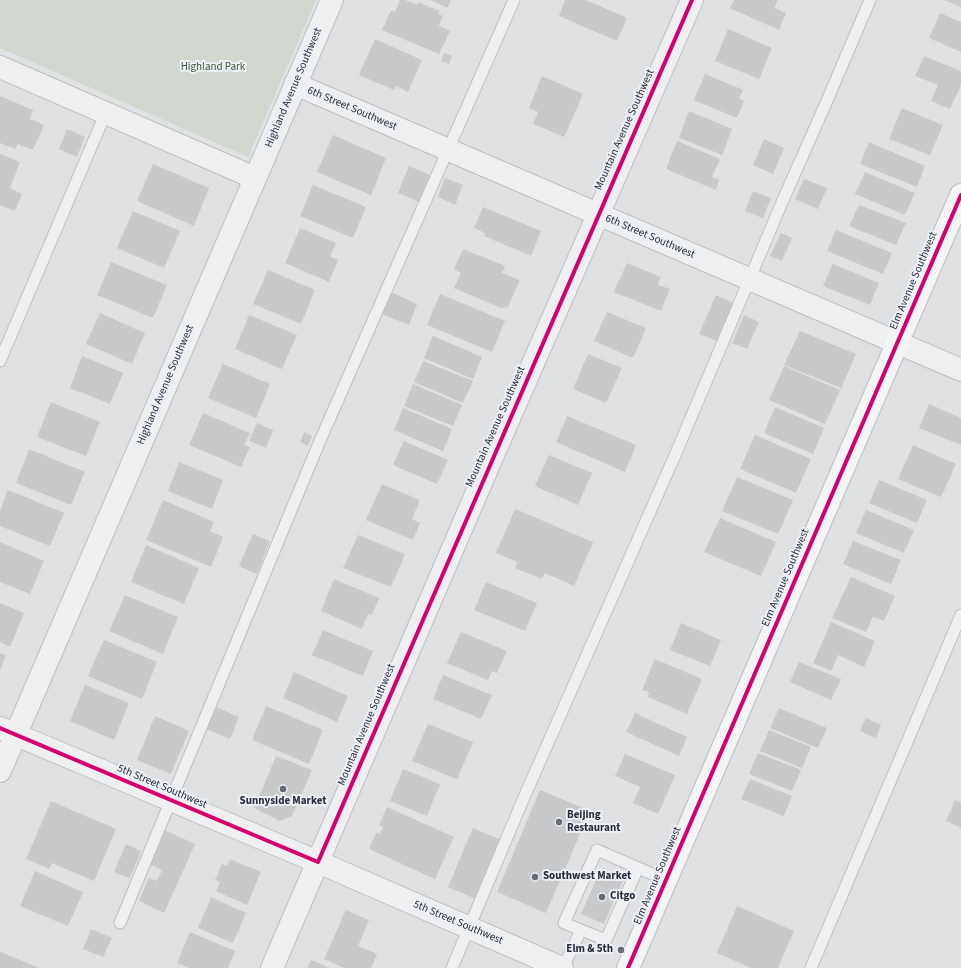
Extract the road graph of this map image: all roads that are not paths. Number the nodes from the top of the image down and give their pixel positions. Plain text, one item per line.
1 (332, 0) edge
2 (514, 0) edge
3 (692, 0) edge
4 (870, 0) edge
5 (0, 67) edge
6 (295, 84) junction
7 (106, 112) junction
8 (449, 150) junction
9 (255, 178) junction
10 (961, 195) edge
11 (598, 215) junction
12 (749, 280) junction
13 (897, 342) junction
14 (0, 361) edge
15 (961, 370) edge
16 (961, 615) edge
17 (8, 731) edge
18 (0, 771) edge
19 (170, 800) junction
20 (318, 862) junction
21 (638, 868) junction
22 (666, 880) junction
23 (120, 923) dead end
24 (469, 928) junction
25 (581, 930) junction
26 (272, 968) edge
27 (452, 968) edge
28 (563, 968) edge
29 (628, 968) edge
30 (811, 968) edge

1 - 6 street, Highland Avenue Southwest
2 - 8 lane
3 - 11 street, Mountain Avenue Southwest
4 - 12 lane
5 - 7 street
6 - 8 street, 6th Street Southwest
6 - 9 street, Highland Avenue Southwest
7 - 9 street
7 - 14 lane
8 - 11 street, 6th Street Southwest
8 - 19 lane
9 - 17 street, Highland Avenue Southwest
10 - 13 main road, Elm Avenue Southwest
11 - 12 street, 6th Street Southwest
11 - 20 street, Mountain Avenue Southwest
12 - 13 street, 6th Street Southwest
12 - 24 lane
13 - 15 street, 6th Street Southwest
13 - 22 main road, Elm Avenue Southwest
16 - 30 lane
17 - 18 street, Highland Avenue Southwest
17 - 19 street, 5th Street Southwest
19 - 20 street, 5th Street Southwest
19 - 23 lane
20 - 24 street, 5th Street Southwest
20 - 26 street, Mountain Avenue Southwest
21 - 22 lane
21 - 25 lane
21 - 25 lane
22 - 29 main road, Elm Avenue Southwest
24 - 27 lane
24 - 28 street, 5th Street Southwest
25 - 28 lane

